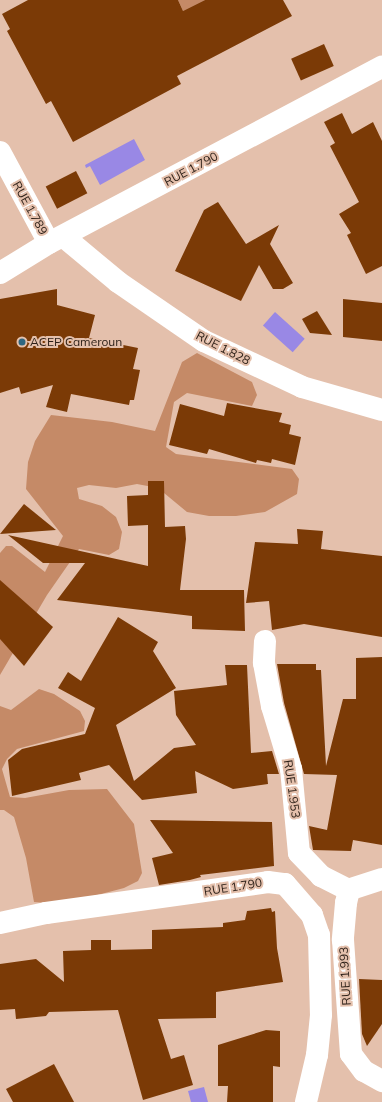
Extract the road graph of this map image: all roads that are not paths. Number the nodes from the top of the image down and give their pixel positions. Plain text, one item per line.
1 (382, 67) edge
2 (0, 152) edge
3 (57, 240) junction
4 (0, 273) edge
5 (382, 410) edge
6 (265, 642) dead end
7 (382, 879) edge
8 (349, 890) junction
9 (0, 923) edge
10 (351, 1054) junction
11 (317, 1055) junction
12 (382, 1081) edge
13 (306, 1102) edge

1 - 3 street, RUE 1.790
2 - 3 street, RUE 1.789
3 - 4 street, RUE 1.790
3 - 5 street, RUE 1.828
6 - 8 street, RUE 1.953
7 - 8 street
8 - 10 street, RUE 1.993
9 - 11 street, RUE 1.790
10 - 11 street
10 - 12 street
11 - 13 street, RUE 1.790

